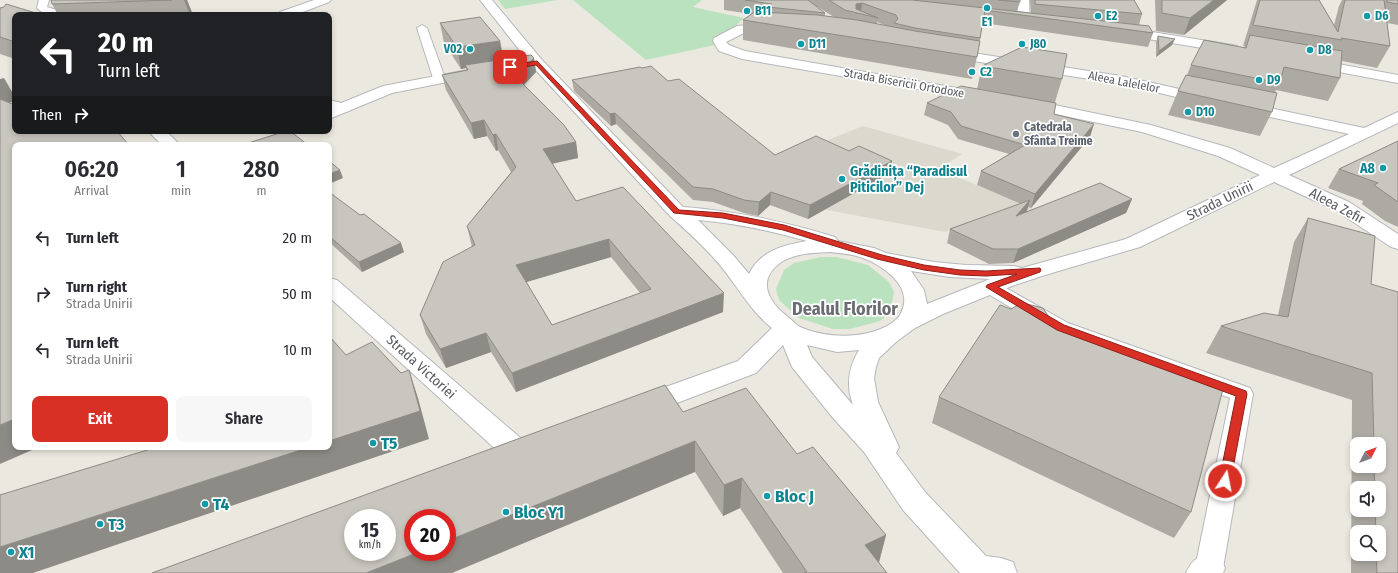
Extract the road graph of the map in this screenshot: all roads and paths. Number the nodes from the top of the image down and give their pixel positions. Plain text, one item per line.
1 (44, 0) edge
2 (326, 0) edge
3 (486, 0) edge
4 (1023, 0) edge
5 (56, 12) edge
6 (292, 12) edge
7 (1010, 20) edge
8 (1024, 21) junction
9 (1038, 22) edge
10 (422, 28) dead end
11 (788, 28) edge
12 (1112, 30) edge
13 (935, 51) edge
14 (1245, 51) edge
15 (1297, 60) edge
16 (486, 71) edge
17 (439, 78) junction
18 (1398, 79) edge
19 (990, 98) edge
20 (1014, 102) edge
21 (332, 105) edge
22 (344, 108) junction
23 (332, 113) edge
24 (1398, 116) edge
25 (1366, 133) junction
26 (159, 134) edge
27 (169, 142) edge
28 (1274, 175) junction
29 (676, 212) junction
30 (1398, 243) edge
31 (854, 248) junction
32 (880, 257) junction
33 (1037, 270) junction
34 (332, 287) edge
35 (990, 287) junction
36 (759, 300) junction
37 (789, 330) junction
38 (898, 330) junction
39 (619, 414) edge
40 (485, 460) edge
41 (914, 501) junction
42 (1206, 570) edge
43 (986, 572) edge

1 - 5 lane
2 - 6 street
3 - 29 street
4 - 8 street
7 - 8 street
8 - 9 street
10 - 17 lane
11 - 19 street, Strada Bisericii Ortodoxe
12 - 14 street
13 - 25 street, Aleea Lalelelor
15 - 18 street
16 - 17 street
17 - 22 street
20 - 28 street
21 - 22 lane
22 - 23 street
24 - 25 street, Strada Unirii
25 - 28 street, Strada Unirii
26 - 27 street
28 - 30 street, Aleea Zefir
28 - 33 street, Strada Unirii
29 - 31 street
29 - 36 street
31 - 32 street
31 - 36 street
32 - 33 street, Strada Unirii
32 - 38 street
33 - 35 street, Strada Unirii
34 - 40 street, Strada Victoriei
35 - 38 street, Strada Unirii
35 - 42 lane
36 - 37 street
37 - 38 street
37 - 39 street
37 - 41 street
38 - 41 street
41 - 43 street

